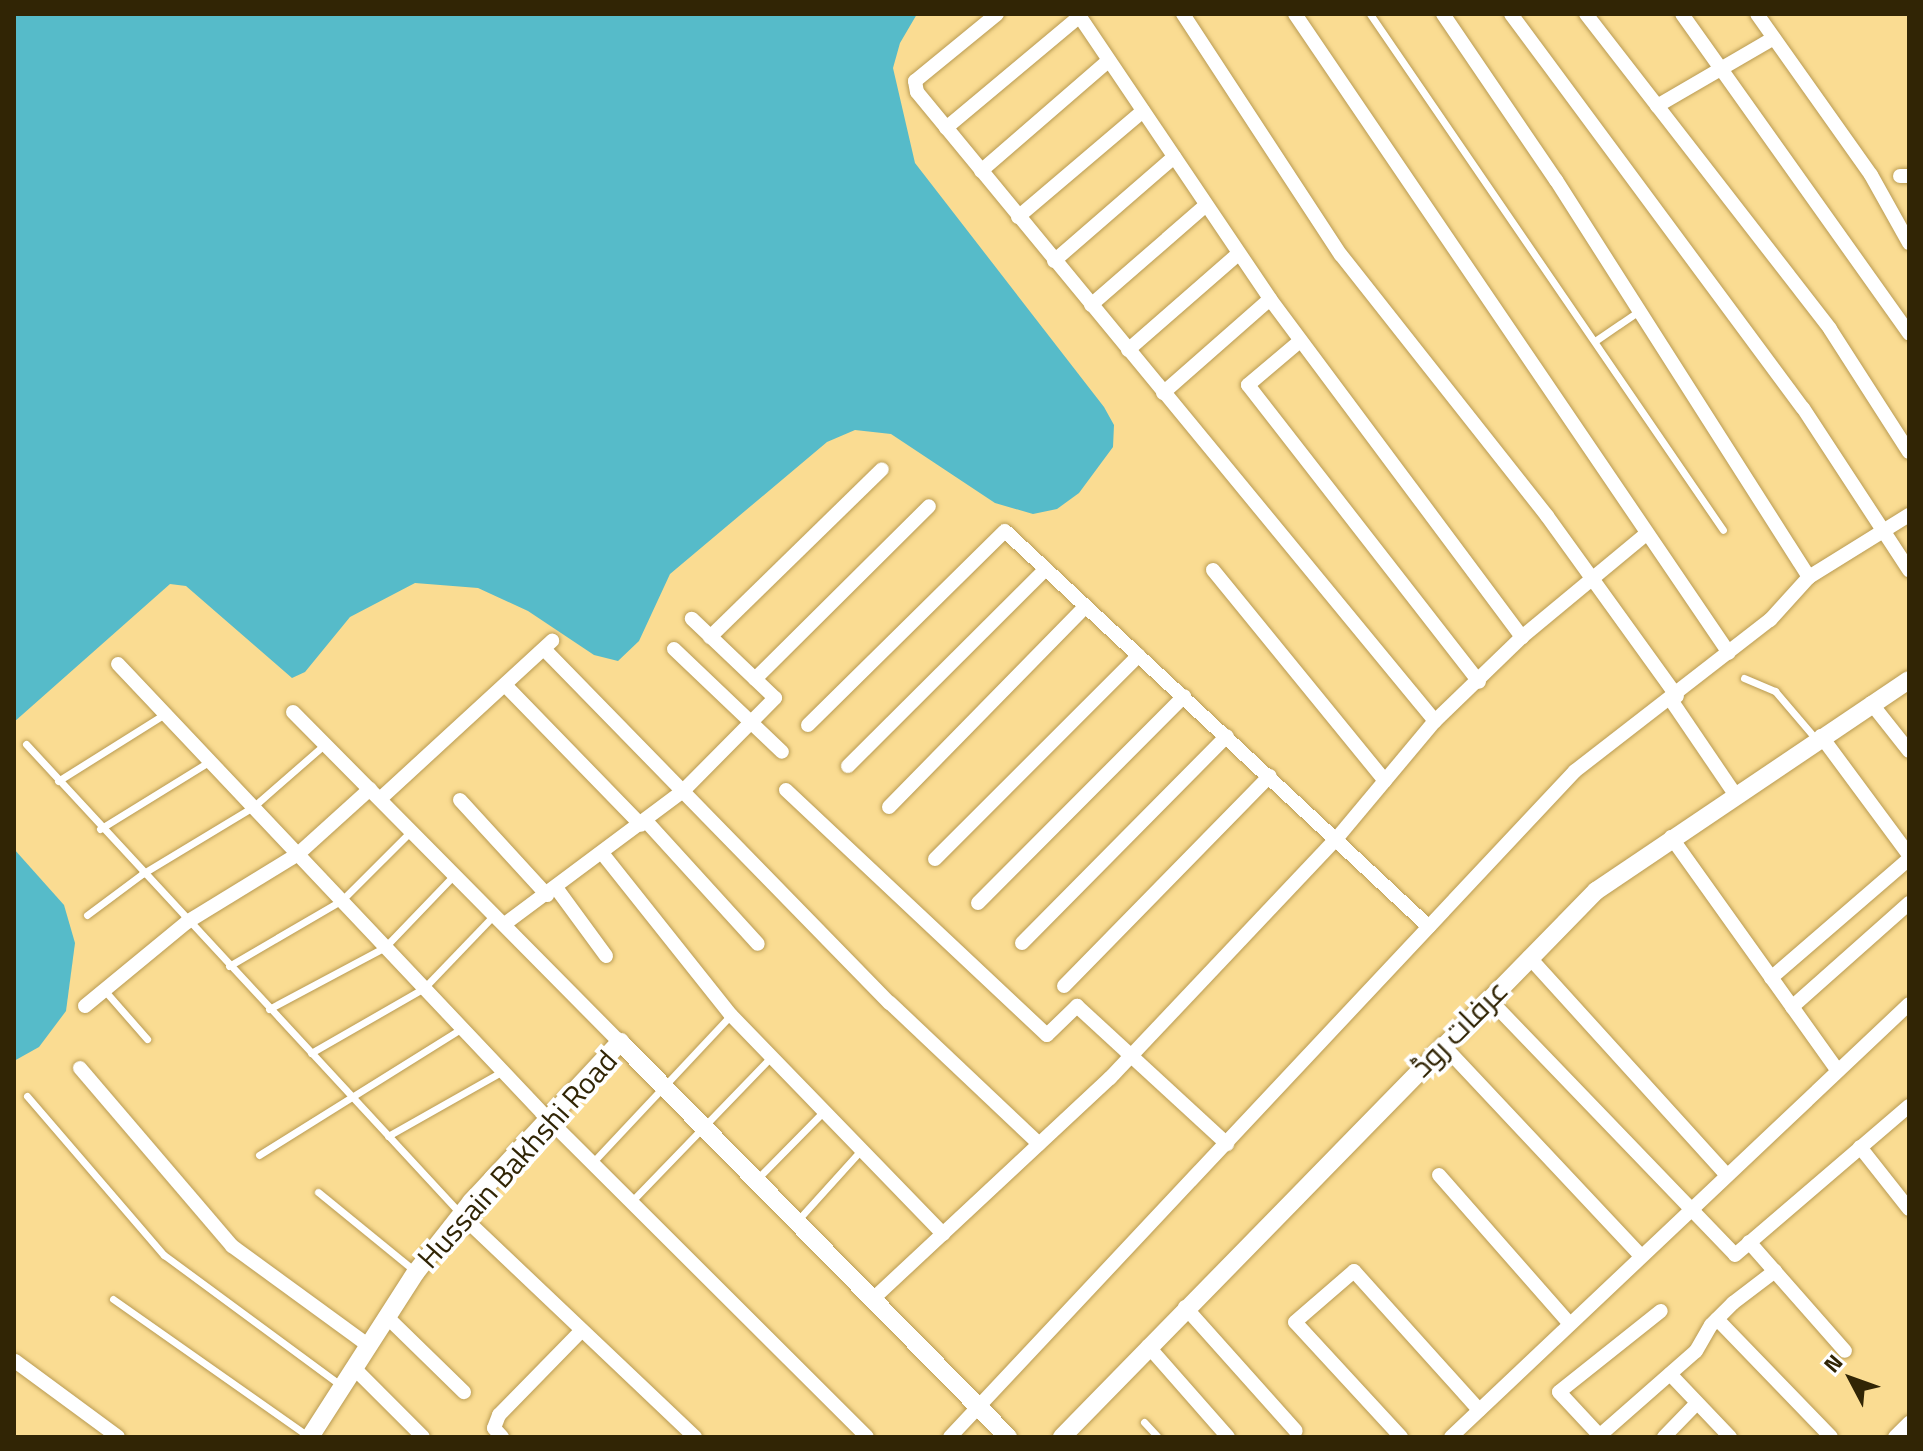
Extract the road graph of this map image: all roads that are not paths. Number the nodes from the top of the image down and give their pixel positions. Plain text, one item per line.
1 (997, 14) edge
2 (1183, 14) edge
3 (1295, 14) edge
4 (1370, 14) edge
5 (1443, 14) edge
6 (1511, 14) edge
7 (1586, 14) edge
8 (1682, 14) edge
9 (1757, 14) edge
10 (1079, 15) edge
11 (1774, 38) junction
12 (1109, 60) junction
13 (1720, 69) junction
14 (1657, 106) junction
15 (1143, 111) junction
16 (946, 128) junction
17 (1174, 157) junction
18 (981, 171) junction
19 (1206, 205) junction
20 (1018, 217) junction
21 (1909, 243) edge
22 (1239, 253) junction
23 (1054, 261) junction
24 (1270, 299) junction
25 (1091, 305) junction
26 (1639, 311) junction
27 (1909, 333) edge
28 (1300, 341) junction
29 (1595, 341) junction
30 (1128, 350) junction
31 (1163, 393) junction
32 (1909, 452) edge
33 (882, 469) dead end
34 (929, 506) dead end
35 (1909, 515) edge
36 (1723, 530) dead end
37 (1882, 532) junction
38 (1645, 535) junction
39 (1046, 569) junction
40 (1213, 570) dead end
41 (1909, 570) edge
42 (1809, 577) junction
43 (1592, 581) junction
44 (1086, 606) junction
45 (692, 619) dead end
46 (710, 637) junction
47 (1522, 637) junction
48 (674, 649) dead end
49 (1729, 653) junction
50 (1139, 655) junction
51 (118, 664) dead end
52 (1744, 678) dead end
53 (755, 679) junction
54 (1909, 680) edge
55 (1479, 682) junction
56 (505, 685) junction
57 (1184, 696) junction
58 (1674, 698) junction
59 (1871, 703) junction
60 (293, 712) dead end
61 (165, 714) junction
62 (1435, 721) junction
63 (751, 722) junction
64 (808, 725) dead end
65 (1227, 736) junction
66 (1818, 737) junction
67 (26, 744) dead end
68 (325, 744) junction
69 (1909, 751) edge
70 (782, 752) dead end
71 (210, 761) junction
72 (848, 766) dead end
73 (1270, 776) junction
74 (58, 781) junction
75 (1385, 781) junction
76 (786, 790) dead end
77 (683, 791) junction
78 (375, 794) junction
79 (1735, 794) junction
80 (460, 800) dead end
81 (253, 807) junction
82 (889, 807) dead end
83 (644, 823) junction
84 (100, 829) junction
85 (411, 831) junction
86 (1671, 837) junction
87 (1337, 838) junction
88 (602, 853) junction
89 (298, 854) junction
90 (1909, 857) edge
91 (935, 859) dead end
92 (142, 874) junction
93 (454, 875) junction
94 (552, 892) junction
95 (342, 900) junction
96 (978, 903) dead end
97 (1909, 903) edge
98 (87, 915) dead end
99 (500, 919) junction
100 (187, 922) junction
101 (1429, 927) junction
102 (1022, 943) dead end
103 (758, 944) dead end
104 (385, 947) junction
105 (606, 956) dead end
106 (1529, 957) junction
107 (229, 966) junction
108 (1771, 978) junction
109 (1064, 986) dead end
110 (424, 988) junction
111 (105, 991) junction
112 (1488, 998) junction
113 (1909, 1004) edge
114 (85, 1006) dead end
115 (1792, 1007) junction
116 (269, 1009) junction
117 (731, 1015) junction
118 (462, 1028) junction
119 (147, 1039) dead end
120 (620, 1042) junction
121 (1442, 1044) junction
122 (311, 1053) junction
123 (1130, 1057) junction
124 (770, 1058) junction
125 (80, 1068) dead end
126 (503, 1071) junction
127 (1838, 1071) junction
128 (663, 1085) junction
129 (350, 1095) junction
130 (27, 1096) dead end
131 (1909, 1106) edge
132 (824, 1111) junction
133 (548, 1119) junction
134 (701, 1124) junction
135 (388, 1136) junction
136 (1039, 1144) junction
137 (1227, 1144) junction
138 (1860, 1147) junction
139 (862, 1149) junction
140 (259, 1155) dead end
141 (592, 1163) junction
142 (1439, 1175) dead end
143 (1727, 1175) junction
144 (757, 1180) junction
145 (318, 1192) dead end
146 (631, 1202) junction
147 (1692, 1208) junction
148 (1909, 1209) edge
149 (461, 1215) junction
150 (797, 1221) junction
151 (943, 1234) junction
152 (1749, 1242) junction
153 (1641, 1256) junction
154 (1775, 1271) junction
155 (416, 1272) junction
156 (874, 1298) junction
157 (113, 1299) dead end
158 (1185, 1307) junction
159 (1661, 1311) dead end
160 (386, 1316) junction
161 (1717, 1319) junction
162 (1570, 1324) junction
163 (581, 1331) junction
164 (368, 1345) junction
165 (1148, 1346) junction
166 (1845, 1351) dead end
167 (15, 1361) edge
168 (355, 1369) junction
169 (1670, 1374) junction
170 (343, 1387) junction
171 (464, 1392) dead end
172 (1697, 1403) junction
173 (978, 1407) junction
174 (1479, 1410) junction
175 (1144, 1422) dead end
176 (1909, 1423) edge
177 (1296, 1431) dead end
178 (1072, 1433) edge
179 (1599, 1436) edge
180 (118, 1437) edge
181 (310, 1437) edge
182 (423, 1437) edge
183 (502, 1437) edge
184 (695, 1437) edge
185 (867, 1437) edge
186 (950, 1437) edge
187 (1008, 1437) edge
188 (1158, 1437) edge
189 (1228, 1437) edge
190 (1401, 1437) edge
191 (1451, 1437) edge
192 (1664, 1437) edge
193 (1730, 1437) edge
194 (1831, 1437) edge
195 (1895, 1437) edge

1 - 16 street
2 - 43 street
3 - 38 street
4 - 29 lane
5 - 26 street
6 - 37 street
7 - 14 street
8 - 13 street
9 - 11 street
10 - 12 street
10 - 16 street
11 - 13 street
11 - 21 street
12 - 15 street
12 - 18 street
13 - 14 street
13 - 27 street
14 - 32 street
15 - 17 street
15 - 20 street
16 - 18 street
17 - 19 street
17 - 23 street
18 - 20 street
19 - 22 street
19 - 25 street
20 - 23 street
22 - 24 street
22 - 30 street
23 - 25 street
24 - 28 street
24 - 31 street
25 - 30 street
26 - 29 lane
26 - 42 street
28 - 47 street
28 - 55 street
29 - 36 lane
30 - 31 street
31 - 62 street
33 - 46 street
34 - 53 street
35 - 37 street
37 - 41 street
37 - 42 street
38 - 43 street
38 - 49 street
39 - 44 street
39 - 64 street
39 - 72 street
40 - 75 street
42 - 49 street
43 - 47 street
43 - 58 street
44 - 50 street
44 - 82 street
45 - 46 street
46 - 53 street
47 - 55 street
48 - 63 street
49 - 58 street
50 - 57 street
50 - 91 street
51 - 61 street
52 - 66 lane
53 - 63 street
54 - 59 street, عرفات روڈ
55 - 62 street
56 - 77 street
56 - 78 street
56 - 83 street
57 - 65 street
57 - 96 street
58 - 79 street
58 - 101 street
59 - 66 street, عرفات روڈ
59 - 69 street
60 - 68 street
61 - 71 street
61 - 74 lane
62 - 75 street
63 - 70 street
63 - 77 street
65 - 73 street
65 - 102 street
66 - 79 street, عرفات روڈ
66 - 90 street
67 - 74 lane
68 - 78 street
68 - 81 lane
71 - 81 street
71 - 84 lane
73 - 87 street
73 - 109 street
74 - 84 lane
75 - 87 street
76 - 123 street
77 - 83 street
77 - 136 street
78 - 85 street
78 - 89 street
79 - 86 street, عرفات روڈ
80 - 94 street
81 - 89 street
81 - 92 lane
83 - 88 street
83 - 103 street
84 - 92 lane
85 - 93 street
85 - 95 lane
86 - 106 street, عرفات روڈ
86 - 108 street
87 - 101 street
87 - 123 street
88 - 94 street
88 - 117 street
89 - 95 street
89 - 100 street
90 - 108 street
92 - 98 lane
92 - 100 lane
93 - 99 street
93 - 104 lane
94 - 99 street
94 - 105 street
95 - 104 street
95 - 107 lane
97 - 115 street
99 - 110 lane
99 - 120 street
100 - 107 lane
100 - 111 street
101 - 137 street
104 - 110 street
104 - 116 lane
106 - 112 street, عرفات روڈ
106 - 143 street
107 - 116 lane
108 - 115 street
110 - 118 street
110 - 122 lane
111 - 114 street
111 - 119 lane
112 - 121 street, عرفات روڈ
112 - 147 street
113 - 127 street
115 - 127 street
116 - 122 lane
117 - 124 street
117 - 128 lane
118 - 126 street
118 - 129 lane
120 - 128 street
120 - 133 street, Hussain Bakhshi Road
121 - 153 street
121 - 158 street, عرفات روڈ
122 - 129 lane
123 - 136 street
123 - 137 street
124 - 132 street
124 - 134 lane
125 - 164 street
126 - 133 street
126 - 135 lane
127 - 143 street
128 - 134 street
128 - 141 lane
129 - 135 lane
129 - 140 lane
130 - 170 lane
131 - 138 street
132 - 139 street
132 - 144 lane
133 - 141 street
133 - 149 street, Hussain Bakhshi Road
134 - 144 street
134 - 146 lane
135 - 149 lane
136 - 151 street
137 - 173 street
138 - 148 street
138 - 152 street
139 - 150 lane
139 - 151 street
141 - 146 street
142 - 162 street
143 - 147 street
144 - 150 street
145 - 155 lane
146 - 185 street
147 - 152 street
147 - 153 street
149 - 155 street, Hussain Bakhshi Road
149 - 163 street
150 - 156 street
151 - 156 street
152 - 154 street
153 - 162 street
154 - 161 street
154 - 166 street
155 - 160 street, Hussain Bakhshi Road
156 - 173 street
157 - 181 lane
158 - 165 street, عرفات روڈ
158 - 177 street
159 - 179 street
160 - 164 street, Hussain Bakhshi Road
160 - 171 street
161 - 169 street
161 - 194 street
162 - 174 street
163 - 183 street
163 - 184 street
164 - 168 street, Hussain Bakhshi Road
165 - 178 street, عرفات روڈ
165 - 189 street
167 - 180 street
168 - 170 street, Hussain Bakhshi Road
168 - 182 street
169 - 172 street
169 - 179 street
170 - 181 street, Hussain Bakhshi Road
172 - 192 street
172 - 193 street
173 - 186 street
173 - 187 street
174 - 190 street
174 - 191 street
175 - 188 lane
176 - 195 street

